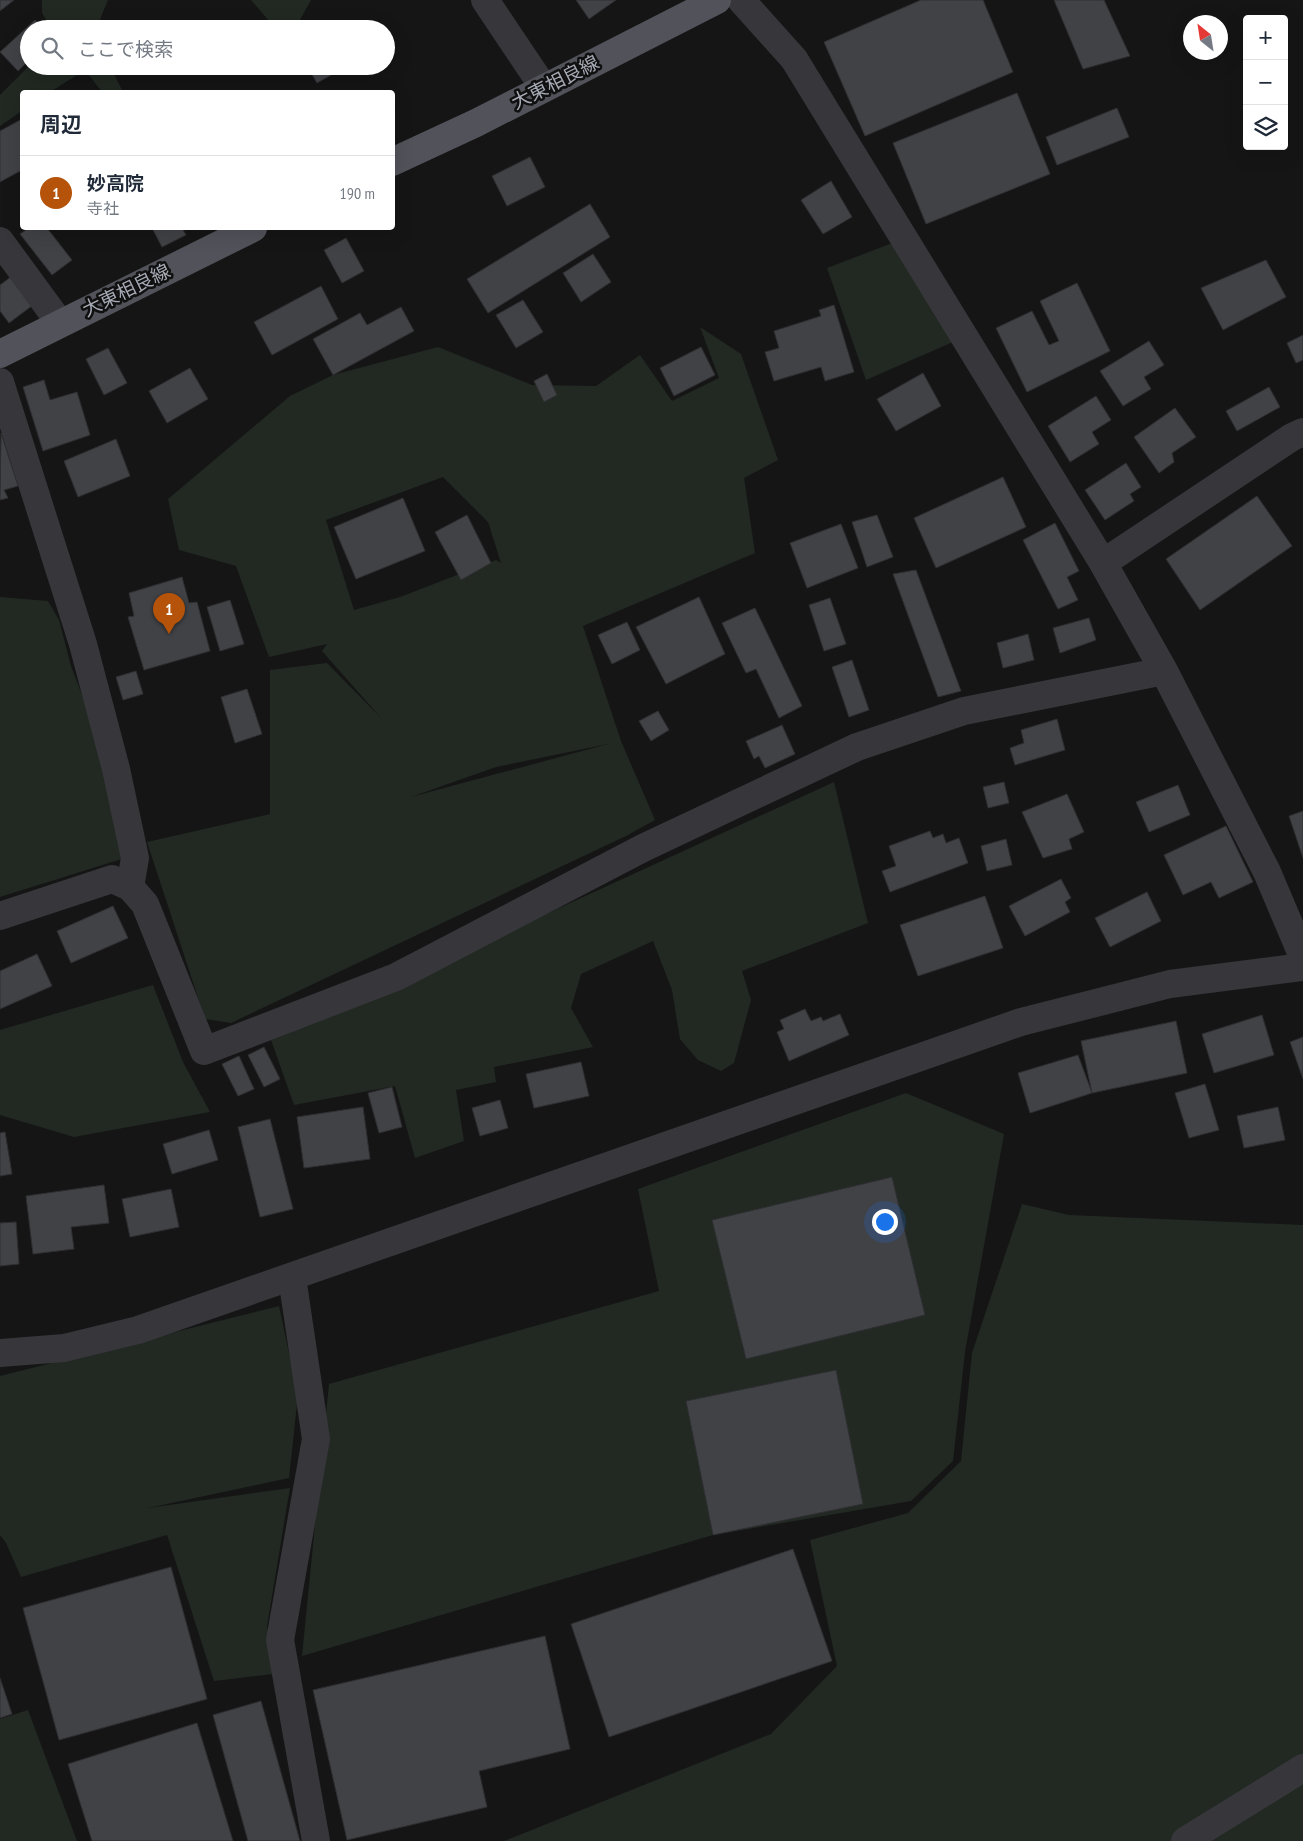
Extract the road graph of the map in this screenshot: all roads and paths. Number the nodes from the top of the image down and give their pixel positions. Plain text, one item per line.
1 (486, 0) edge
2 (717, 0) edge
3 (741, 0) edge
4 (544, 88) junction
5 (395, 161) edge
6 (249, 230) edge
7 (0, 241) edge
8 (60, 323) junction
9 (0, 354) edge
10 (0, 382) edge
11 (1303, 432) edge
12 (1103, 563) junction
13 (1164, 671) junction
14 (130, 887) junction
15 (0, 916) edge
16 (1303, 957) edge
17 (1303, 967) edge
18 (292, 1277) junction
19 (0, 1353) edge
20 (1303, 1768) edge
21 (316, 1841) edge
22 (1186, 1841) edge

1 - 4 street
2 - 4 main road, 大東相良線
3 - 12 street
4 - 5 main road, 大東相良線
6 - 8 main road, 大東相良線
7 - 8 street
8 - 9 main road, 大東相良線
10 - 14 street
11 - 12 street
12 - 13 street
13 - 14 street
13 - 16 street
14 - 15 street
17 - 18 street
18 - 19 street
18 - 21 street
20 - 22 street

